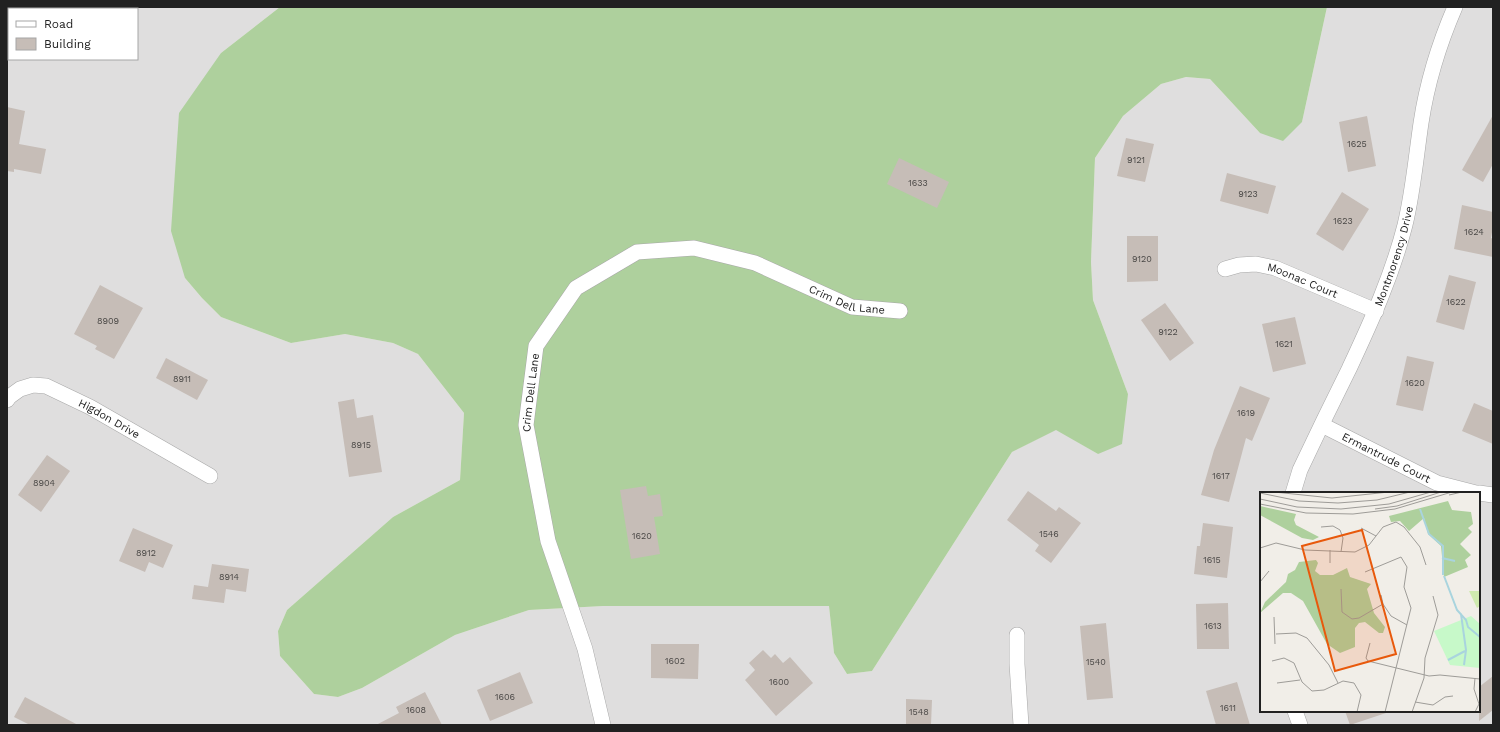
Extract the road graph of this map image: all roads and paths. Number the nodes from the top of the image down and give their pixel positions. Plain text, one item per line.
1 (1454, 7) edge
2 (1225, 269) dead end
3 (900, 311) dead end
4 (1376, 311) junction
5 (7, 400) edge
6 (1322, 425) junction
7 (210, 476) dead end
8 (1293, 492) edge
9 (1472, 492) edge
10 (1480, 494) edge
11 (1493, 495) edge
12 (1017, 635) dead end
13 (1295, 712) edge
14 (603, 725) edge
15 (1021, 725) edge
16 (1300, 725) edge

1 - 4 street, Montmorency Drive
2 - 4 street, Moonac Court
3 - 14 street, Crim Dell Lane
4 - 6 street, Montmorency Drive
5 - 7 street, Higdon Drive
6 - 8 street, Montmorency Drive
6 - 9 street, Ermantrude Court
10 - 11 street
12 - 15 street
13 - 16 street

